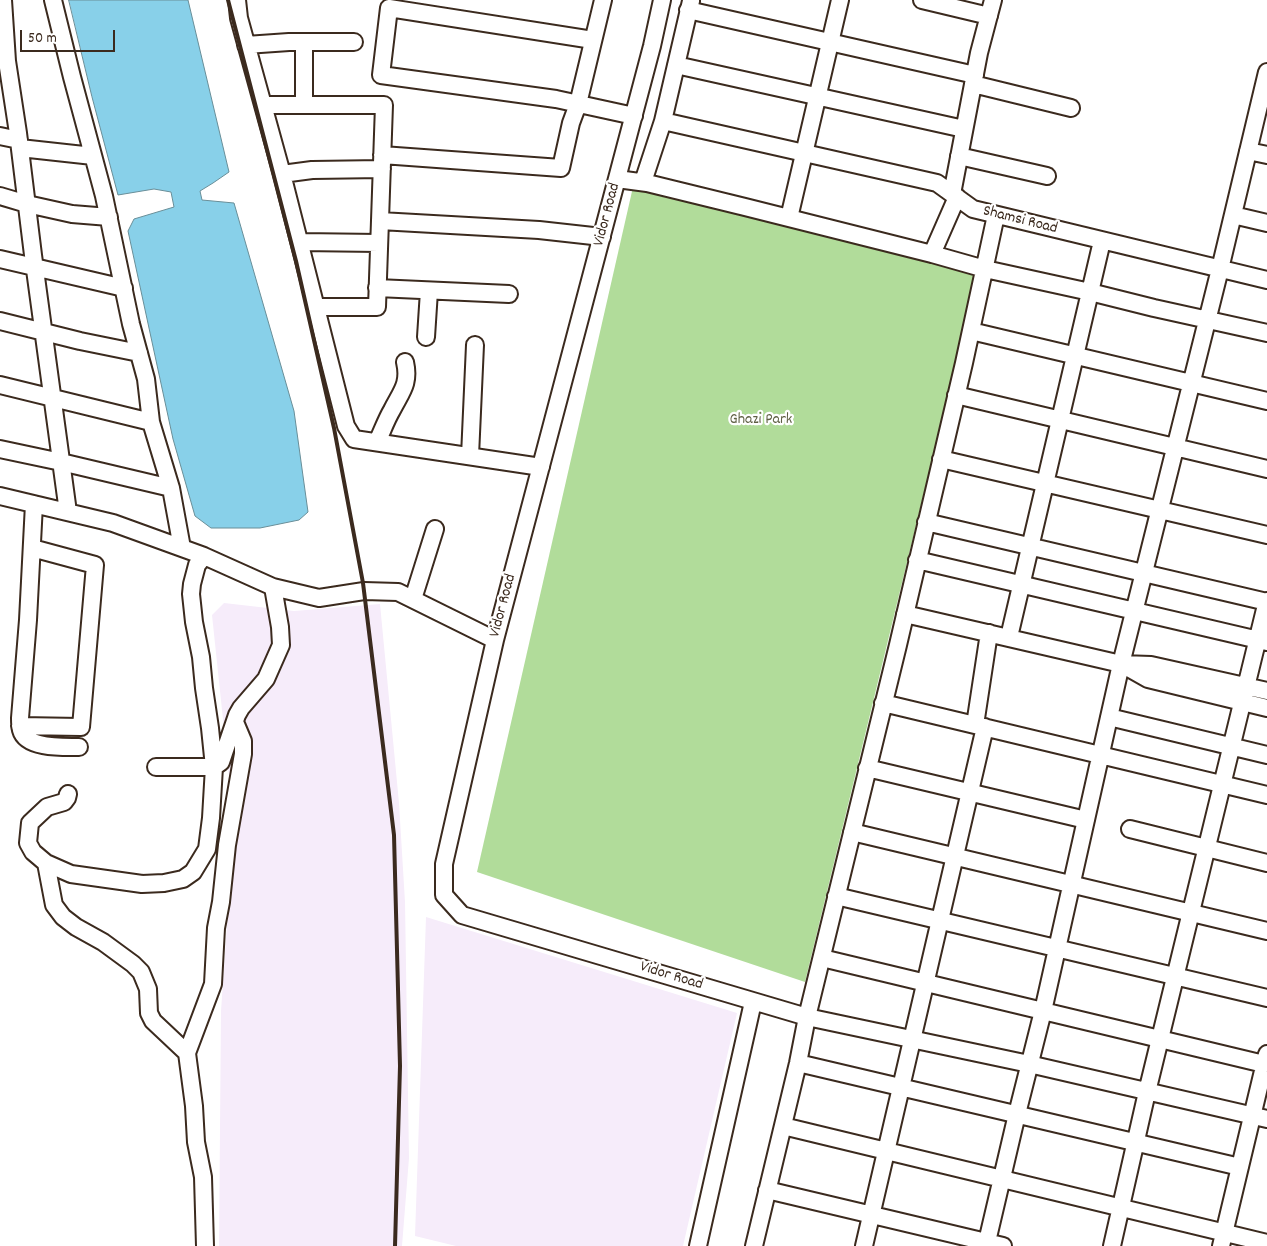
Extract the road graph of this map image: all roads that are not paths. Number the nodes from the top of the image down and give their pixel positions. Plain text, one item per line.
1 (3, 0) edge
2 (53, 0) edge
3 (237, 0) edge
4 (603, 0) edge
5 (662, 0) edge
6 (840, 0) edge
7 (922, 0) edge
8 (690, 5) edge
9 (991, 8) edge
10 (593, 40) junction
11 (304, 42) junction
12 (354, 42) dead end
13 (830, 42) junction
14 (246, 45) junction
15 (676, 66) junction
16 (1267, 72) edge
17 (974, 80) junction
18 (1265, 89) edge
19 (817, 97) junction
20 (578, 104) junction
21 (263, 105) junction
22 (304, 105) junction
23 (1071, 108) dead end
24 (634, 116) junction
25 (664, 121) junction
26 (964, 130) junction
27 (0, 136) edge
28 (20, 144) junction
29 (1248, 151) junction
30 (804, 153) junction
31 (1267, 155) edge
32 (94, 156) junction
33 (959, 156) junction
34 (382, 162) junction
35 (282, 174) junction
36 (1047, 176) dead end
37 (617, 179) junction
38 (643, 182) junction
39 (0, 196) edge
40 (954, 196) junction
41 (27, 204) junction
42 (996, 215) junction
43 (1233, 215) junction
44 (109, 217) junction
45 (789, 218) junction
46 (380, 221) junction
47 (1267, 223) edge
48 (602, 237) junction
49 (1102, 240) junction
50 (300, 242) junction
51 (379, 243) junction
52 (932, 254) junction
53 (0, 259) edge
54 (35, 268) junction
55 (1220, 269) junction
56 (985, 270) junction
57 (1267, 280) edge
58 (124, 288) junction
59 (377, 288) junction
60 (429, 291) junction
61 (1090, 292) junction
62 (509, 294) dead end
63 (317, 307) junction
64 (1207, 320) junction
65 (0, 321) edge
66 (972, 331) junction
67 (43, 332) junction
68 (1267, 333) edge
69 (426, 337) dead end
70 (475, 345) dead end
71 (139, 353) junction
72 (1075, 355) junction
73 (405, 362) dead end
74 (1192, 383) junction
75 (0, 385) edge
76 (956, 395) junction
77 (52, 398) junction
78 (1267, 400) edge
79 (1060, 420) junction
80 (151, 422) junction
81 (377, 442) junction
82 (1175, 447) junction
83 (0, 449) edge
84 (470, 456) junction
85 (941, 459) junction
86 (61, 462) junction
87 (541, 466) junction
88 (1267, 469) edge
89 (1046, 483) junction
90 (170, 488) junction
91 (0, 496) edge
92 (34, 504) junction
93 (1160, 510) junction
94 (68, 512) junction
95 (926, 522) junction
96 (435, 529) dead end
97 (1267, 535) edge
98 (1031, 546) junction
99 (32, 548) junction
100 (182, 548) junction
101 (204, 556) junction
102 (917, 560) junction
103 (1144, 573) junction
104 (1022, 584) junction
105 (273, 587) junction
106 (413, 599) junction
107 (1267, 602) edge
108 (1135, 611) junction
109 (905, 614) junction
110 (989, 633) junction
111 (1009, 637) junction
112 (496, 640) junction
113 (1262, 641) edge
114 (1121, 664) junction
115 (1246, 686) junction
116 (1267, 691) edge
117 (1242, 702) junction
118 (884, 703) junction
119 (1267, 708) edge
120 (1109, 717) junction
121 (235, 722) junction
122 (20, 726) junction
123 (980, 726) junction
124 (79, 747) dead end
125 (1231, 747) junction
126 (1101, 755) junction
127 (1267, 755) edge
128 (156, 767) dead end
129 (214, 767) junction
130 (867, 768) junction
131 (1222, 784) junction
132 (970, 792) junction
133 (68, 794) dead end
134 (1267, 795) edge
135 (1086, 820) junction
136 (1130, 830) dead end
137 (852, 832) junction
138 (1207, 848) junction
139 (955, 856) junction
140 (46, 863) junction
141 (1267, 863) edge
142 (1072, 884) junction
143 (836, 896) junction
144 (1191, 913) junction
145 (940, 920) junction
146 (1267, 931) edge
147 (1057, 948) junction
148 (822, 958) junction
149 (1175, 976) junction
150 (925, 983) junction
151 (1267, 998) edge
152 (754, 1002) junction
153 (1043, 1011) junction
154 (807, 1017) junction
155 (1160, 1039) junction
156 (912, 1040) junction
157 (187, 1053) junction
158 (1266, 1059) edge
159 (798, 1063) junction
160 (1029, 1064) junction
161 (901, 1087) junction
162 (1147, 1092) junction
163 (1016, 1114) junction
164 (1260, 1117) edge
165 (783, 1126) junction
166 (1136, 1142) junction
167 (886, 1151) junction
168 (1240, 1167) junction
169 (1001, 1179) junction
170 (767, 1190) junction
171 (1121, 1208) junction
172 (871, 1215) junction
173 (1222, 1239) edge
174 (1267, 1243) edge
175 (986, 1244) edge
176 (206, 1246) edge
177 (698, 1246) edge
178 (754, 1246) edge
179 (864, 1246) edge
180 (1003, 1246) edge
181 (1112, 1246) edge

1 - 28 street
2 - 32 street
3 - 14 street
4 - 10 street
5 - 24 street, Vidor Road
6 - 13 street
7 - 9 street
8 - 13 street
8 - 15 street
9 - 17 street
10 - 20 street
10 - 20 street
11 - 12 street
11 - 14 street
11 - 22 street
13 - 17 street
13 - 19 street
14 - 21 street
15 - 19 street
15 - 25 street
16 - 18 street
17 - 23 street
17 - 26 street
18 - 29 street
19 - 26 street
19 - 30 street
20 - 24 street
20 - 34 street
21 - 22 street
21 - 35 street
22 - 34 street
24 - 37 street, Vidor Road
25 - 30 street, Shamsi Road
25 - 38 street
26 - 33 street
27 - 28 street
28 - 32 street
28 - 41 street
29 - 31 street
29 - 43 street
30 - 40 street, Shamsi Road
30 - 45 street
32 - 44 street
33 - 36 street
33 - 40 street
34 - 35 street
34 - 46 street
35 - 50 street
37 - 38 street
37 - 48 street, Vidor Road
38 - 45 street
39 - 41 street
40 - 42 street, Shamsi Road
40 - 52 street
41 - 44 street
41 - 54 street
42 - 49 street, Shamsi Road
42 - 56 street
43 - 47 street
43 - 55 street
44 - 58 street
45 - 52 street
46 - 48 street
46 - 51 street
48 - 87 street, Vidor Road
49 - 55 street, Shamsi Road
49 - 61 street
50 - 51 street
50 - 63 street
51 - 59 street
52 - 56 street
53 - 54 street
54 - 58 street
54 - 67 street
55 - 57 street, Shamsi Road
55 - 64 street
56 - 61 street
56 - 66 street
58 - 71 street
59 - 60 street
59 - 63 street
60 - 62 street
60 - 69 street
61 - 64 street
61 - 72 street
63 - 81 street
64 - 68 street
64 - 74 street
65 - 67 street
66 - 72 street
66 - 76 street
67 - 71 street
67 - 77 street
70 - 84 street
71 - 80 street
72 - 74 street
72 - 79 street
73 - 81 street
74 - 78 street
74 - 82 street
75 - 77 street
76 - 79 street
76 - 85 street
77 - 80 street
77 - 86 street
79 - 82 street
79 - 89 street
80 - 90 street
81 - 84 street
82 - 88 street
82 - 93 street
83 - 86 street
84 - 87 street
85 - 89 street
85 - 95 street
86 - 90 street
86 - 94 street
87 - 112 street, Vidor Road
89 - 93 street
89 - 98 street
90 - 100 street
91 - 92 street
92 - 94 street
92 - 99 street
93 - 97 street
93 - 103 street
94 - 100 street
95 - 98 street
95 - 102 street
96 - 106 street
98 - 103 street
98 - 104 street
99 - 122 street
99 - 122 street
100 - 101 street
101 - 105 street
101 - 129 street
102 - 104 street
102 - 109 street
103 - 107 street
103 - 108 street
104 - 108 street
104 - 111 street
105 - 106 street
105 - 121 street
106 - 112 street
107 - 113 street
108 - 113 street
108 - 114 street
109 - 110 street
109 - 118 street
110 - 111 street
110 - 123 street
111 - 114 street
112 - 152 street, Vidor Road
113 - 115 street
114 - 115 street
114 - 117 street
114 - 120 street
115 - 116 street
115 - 117 street
117 - 119 street
117 - 125 street
118 - 123 street
118 - 130 street
120 - 125 street
120 - 126 street
121 - 129 street
121 - 157 street
122 - 124 street
123 - 126 street
123 - 132 street
125 - 127 street
125 - 131 street
126 - 131 street
126 - 135 street
128 - 129 street
129 - 140 street
130 - 132 street
130 - 137 street
131 - 134 street
131 - 138 street
132 - 135 street
132 - 139 street
133 - 140 street
135 - 142 street
136 - 138 street
137 - 139 street
137 - 143 street
138 - 141 street
138 - 144 street
139 - 142 street
139 - 145 street
140 - 157 street
142 - 144 street
142 - 147 street
143 - 145 street
143 - 148 street
144 - 146 street
144 - 149 street
145 - 147 street
145 - 150 street
147 - 149 street
147 - 153 street
148 - 150 street
148 - 154 street
149 - 151 street
149 - 155 street
150 - 153 street
150 - 156 street
152 - 154 street, Vidor Road
152 - 177 street
153 - 155 street
153 - 160 street
154 - 156 street, Vidor Road
154 - 159 street
155 - 158 street
155 - 162 street
156 - 160 street, Vidor Road
156 - 161 street
157 - 176 street
158 - 164 street
159 - 161 street
159 - 165 street
160 - 162 street, Vidor Road
160 - 163 street
161 - 163 street
161 - 167 street
162 - 164 street, Vidor Road
162 - 166 street
163 - 166 street
163 - 169 street
164 - 168 street
165 - 167 street
165 - 170 street
166 - 168 street
166 - 171 street
167 - 169 street
167 - 172 street
168 - 173 street
169 - 171 street
169 - 175 street
170 - 172 street
170 - 178 street
171 - 173 street
171 - 181 street
172 - 175 street
172 - 179 street
173 - 174 street
175 - 180 street

